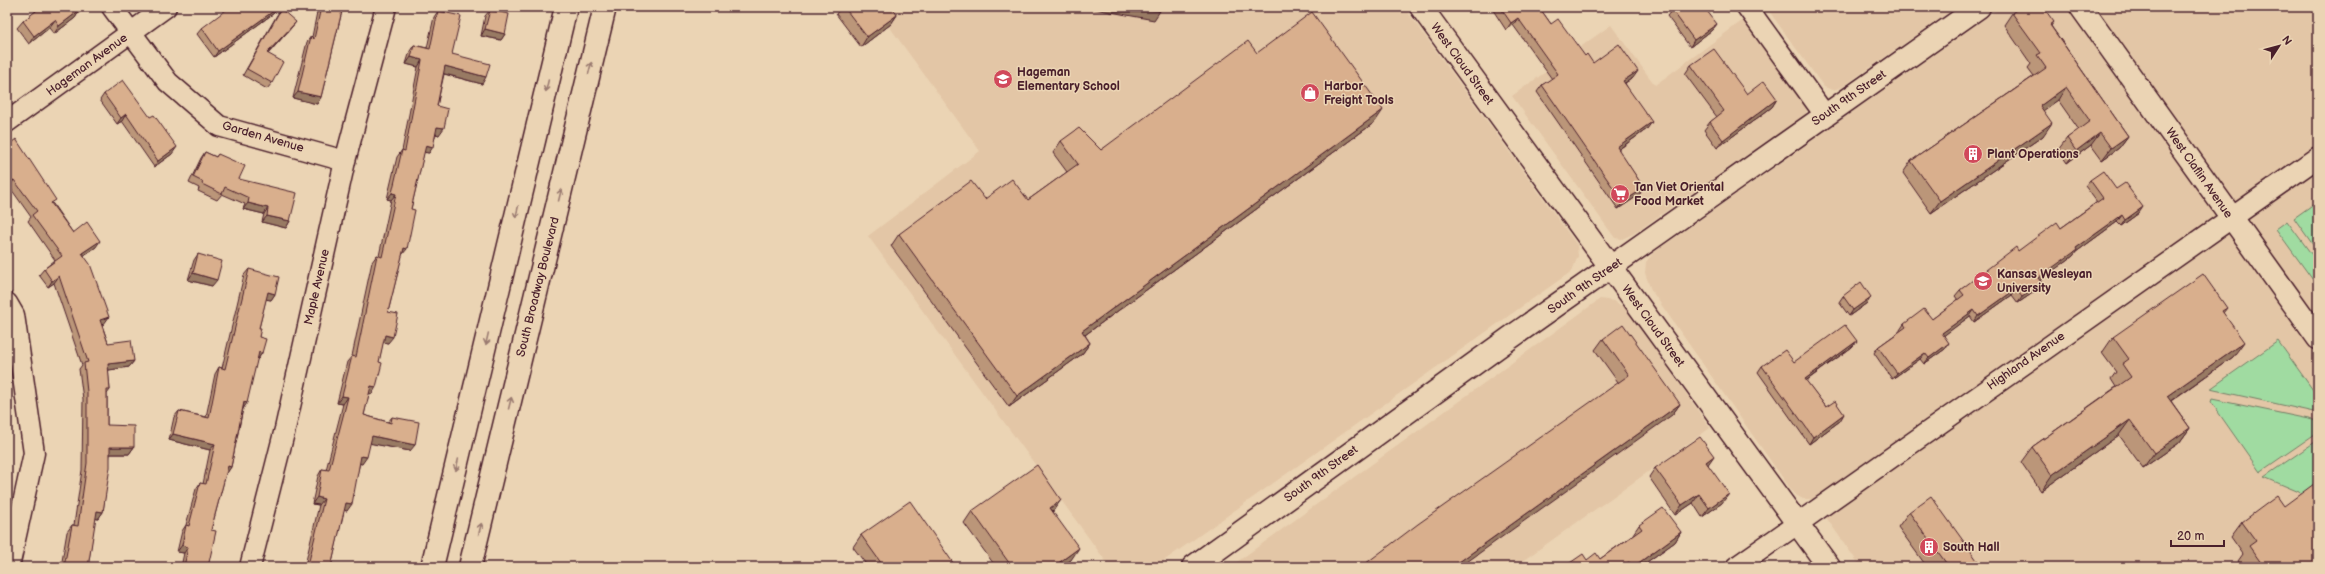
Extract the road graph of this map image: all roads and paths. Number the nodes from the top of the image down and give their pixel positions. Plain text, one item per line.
1 (112, 7) edge
2 (166, 7) edge
3 (386, 7) edge
4 (566, 7) edge
5 (605, 7) edge
6 (1421, 7) edge
7 (1747, 7) edge
8 (1979, 7) edge
9 (2081, 7) edge
10 (131, 33) junction
11 (1825, 115) junction
12 (7, 122) edge
13 (2318, 157) edge
14 (346, 161) junction
15 (2231, 218) junction
16 (1611, 268) junction
17 (7, 303) edge
18 (2318, 338) edge
19 (1797, 522) junction
20 (9, 567) edge
21 (250, 567) edge
22 (432, 567) edge
23 (470, 567) edge
24 (1193, 567) edge
25 (1736, 567) edge
26 (1829, 567) edge

1 - 10 street, Garden Avenue
2 - 10 street, Hageman Avenue
3 - 14 street, Maple Avenue
4 -> 22 main road
23 -> 5 main road, South Broadway Boulevard
6 - 16 main road, West Cloud Street
7 - 11 street
8 - 11 main road, South 9th Street
9 - 15 main road, West Claflin Avenue
10 - 12 street, Hageman Avenue
10 - 14 street, Garden Avenue
11 - 16 main road, South 9th Street
13 - 15 street, Highland Avenue
14 - 21 street, Maple Avenue
15 - 18 main road, West Claflin Avenue
15 - 19 street, Highland Avenue
16 - 19 main road, West Cloud Street
16 - 24 main road, South 9th Street
17 - 20 street
19 - 25 street, Highland Avenue
19 - 26 main road, West Cloud Street

